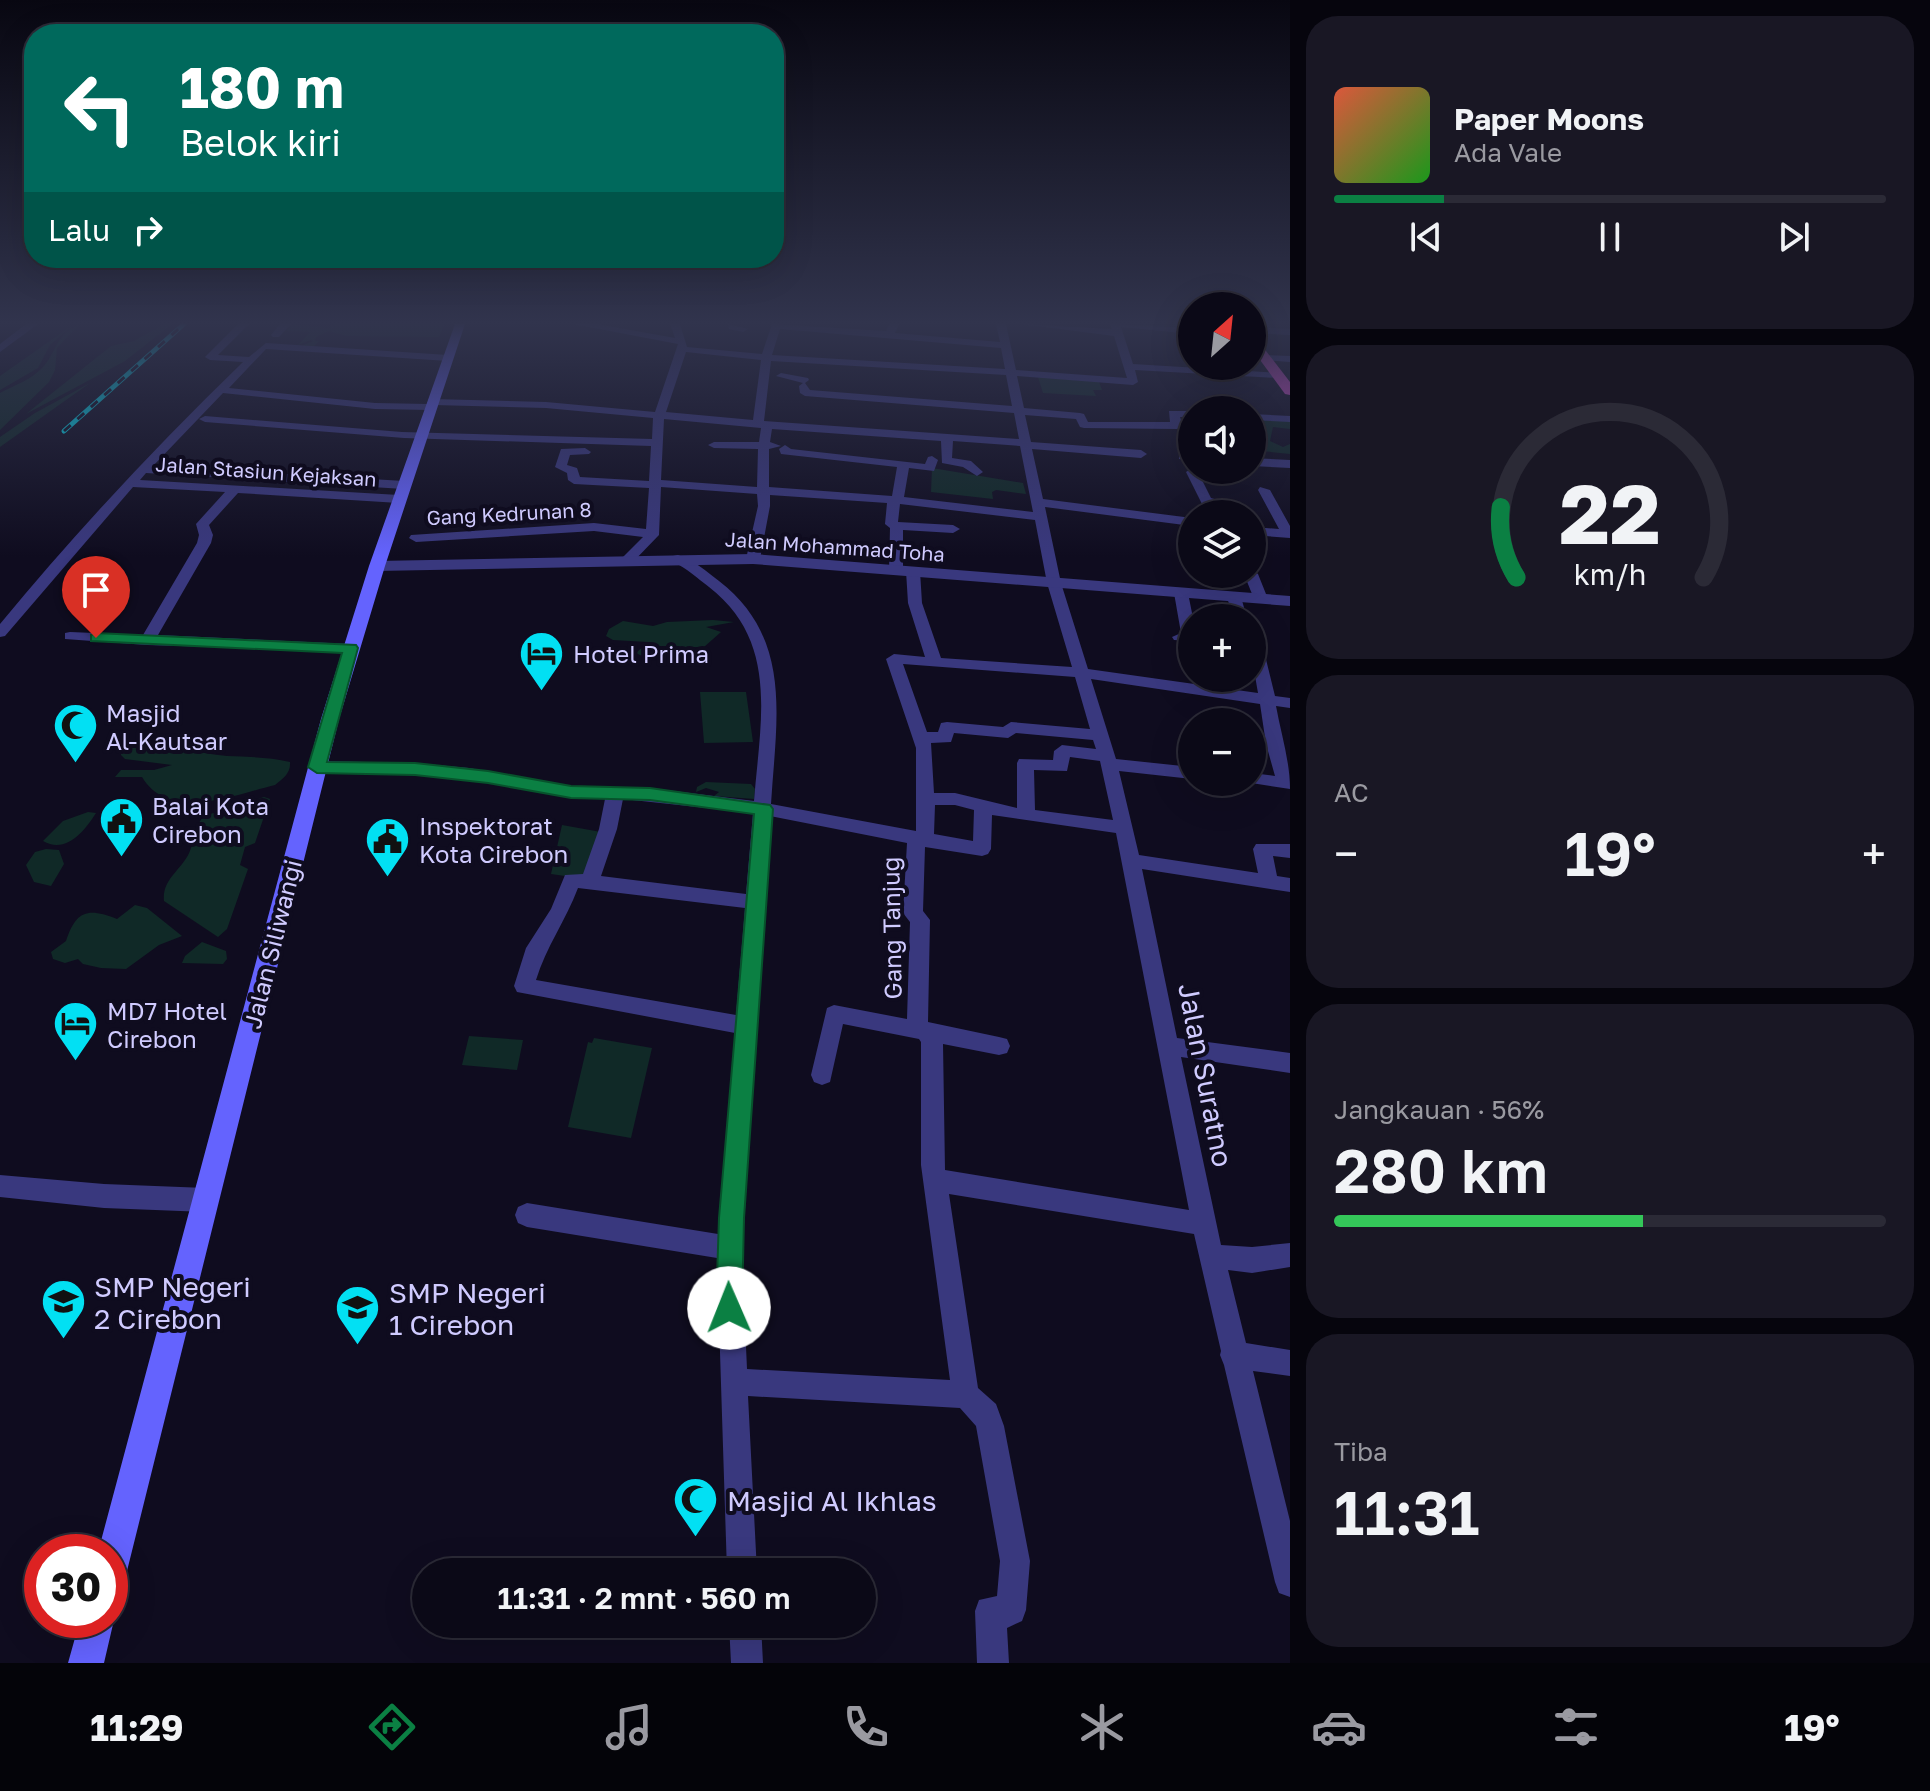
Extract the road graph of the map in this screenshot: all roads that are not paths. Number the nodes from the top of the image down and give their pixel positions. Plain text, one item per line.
1 (211, 402) edge
2 (333, 402) edge
3 (432, 402) edge
4 (664, 402) edge
5 (764, 402) edge
6 (972, 402) edge
7 (1017, 402) edge
8 (431, 405) junction
9 (1019, 411) junction
10 (1178, 413) edge
11 (659, 416) junction
12 (1266, 418) edge
13 (197, 419) junction
14 (1290, 419) edge
15 (762, 424) junction
16 (886, 431) junction
17 (421, 435) junction
18 (947, 437) junction
19 (657, 443) junction
20 (1026, 444) junction
21 (714, 445) dead end
22 (764, 445) junction
23 (600, 452) dead end
24 (1141, 454) dead end
25 (932, 460) dead end
26 (880, 461) junction
27 (1266, 463) edge
28 (904, 464) junction
29 (1290, 464) edge
30 (144, 469) junction
31 (977, 472) dead end
32 (131, 483) junction
33 (654, 484) junction
34 (404, 485) junction
35 (235, 489) junction
36 (1264, 490) dead end
37 (765, 491) junction
38 (399, 499) junction
39 (896, 501) junction
40 (1038, 502) junction
41 (1041, 517) junction
42 (1178, 520) edge
43 (897, 526) junction
44 (953, 529) dead end
45 (1266, 532) edge
46 (652, 534) junction
47 (1289, 534) edge
48 (386, 538) junction
49 (683, 559) junction
50 (732, 559) junction
51 (753, 559) junction
52 (625, 562) junction
53 (377, 566) junction
54 (896, 570) junction
55 (913, 571) junction
56 (1054, 583) junction
57 (718, 586) junction
58 (1257, 588) edge
59 (1181, 593) junction
60 (1234, 597) junction
61 (1261, 599) junction
62 (1290, 601) edge
63 (1183, 604) edge
64 (1236, 604) edge
65 (0, 633) edge
66 (70, 636) dead end
67 (147, 641) junction
68 (351, 648) junction
69 (934, 660) junction
70 (1082, 673) junction
71 (1266, 692) edge
72 (1267, 700) junction
73 (1290, 703) edge
74 (921, 737) junction
75 (1106, 752) junction
76 (317, 767) junction
77 (1178, 770) edge
78 (1266, 781) edge
79 (1288, 783) edge
80 (615, 793) junction
81 (926, 801) junction
82 (983, 808) junction
83 (764, 809) junction
84 (1026, 815) junction
85 (1124, 828) junction
86 (921, 839) junction
87 (1290, 851) edge
88 (1132, 861) junction
89 (1269, 880) junction
90 (589, 883) junction
91 (1290, 885) edge
92 (755, 902) junction
93 (745, 1026) junction
94 (921, 1030) junction
95 (999, 1046) dead end
96 (1169, 1046) junction
97 (1290, 1063) edge
98 (822, 1075) dead end
99 (935, 1180) junction
100 (0, 1186) edge
101 (206, 1200) junction
102 (527, 1215) dead end
103 (1204, 1224) junction
104 (729, 1248) junction
105 (1290, 1255) edge
106 (1211, 1256) junction
107 (1233, 1355) junction
108 (1290, 1363) edge
109 (732, 1382) junction
110 (966, 1395) junction
111 (120, 1534) edge
112 (741, 1558) edge
113 (1290, 1582) edge
114 (92, 1638) edge
115 (746, 1638) edge
116 (86, 1663) edge
117 (747, 1663) edge
118 (993, 1663) edge

1 - 13 street
2 - 8 street
3 - 8 main road, Jalan Siliwangi
4 - 11 street
5 - 15 street
6 - 9 street
7 - 9 street, Jalan Suratno
8 - 11 street
8 - 17 main road, Jalan Siliwangi
9 - 10 street
9 - 20 street, Jalan Suratno
11 - 15 street
11 - 19 street
12 - 14 street
13 - 17 street
13 - 30 street
15 - 16 street
15 - 22 street
16 - 18 street
16 - 26 street
17 - 19 street
17 - 34 main road, Jalan Siliwangi
18 - 20 street
18 - 31 street
19 - 33 street
20 - 24 street
20 - 40 street, Jalan Suratno
21 - 22 street
22 - 26 street
22 - 37 street
23 - 33 street
25 - 28 street
26 - 28 street
27 - 29 street
28 - 39 street
30 - 32 street
30 - 34 street, Jalan Stasiun Kejaksan
32 - 35 street, Jalan Stasiun Kejaksan
32 - 65 street
33 - 37 street
33 - 46 street
34 - 38 main road, Jalan Siliwangi
35 - 38 street, Jalan Stasiun Kejaksan
35 - 67 street
36 - 47 street
37 - 39 street
37 - 51 street
38 - 48 main road, Jalan Siliwangi
39 - 41 street
39 - 43 street
40 - 41 street, Jalan Suratno
40 - 42 street
41 - 56 street, Jalan Suratno
43 - 44 street
43 - 54 street
45 - 47 street
46 - 48 street, Gang Kedrunan 8
46 - 49 street
46 - 52 street
48 - 53 main road, Jalan Siliwangi
49 - 50 street, Jalan Mohammad Toha
49 - 52 street, Jalan Mohammad Toha
49 - 57 street
50 - 51 street, Jalan Mohammad Toha
50 - 57 street
51 - 54 street, Jalan Mohammad Toha
52 - 53 street, Jalan Mohammad Toha
53 - 68 main road, Jalan Siliwangi
54 - 55 street, Jalan Mohammad Toha
55 - 56 street, Jalan Mohammad Toha
55 - 69 street
56 - 59 street, Jalan Mohammad Toha
56 - 70 street, Jalan Suratno
57 - 83 street
58 - 61 street
59 - 60 street, Jalan Mohammad Toha
59 - 63 street
60 - 61 street, Jalan Mohammad Toha
60 - 64 street
61 - 62 street, Jalan Mohammad Toha
66 - 67 street
67 - 68 street
68 - 76 main road, Jalan Siliwangi
69 - 70 street
69 - 74 street
70 - 72 street
70 - 75 street, Jalan Suratno
71 - 72 street
72 - 73 street
72 - 79 street
74 - 75 street
74 - 81 street
75 - 77 street
75 - 84 street
75 - 85 street, Jalan Suratno
76 - 80 street, Gang Tanjug
76 - 101 main road, Jalan Siliwangi
78 - 79 street
80 - 83 street, Gang Tanjug
80 - 90 street
81 - 82 street
81 - 86 street
82 - 84 street
82 - 86 street
83 - 86 street, Gang Tanjug
83 - 92 street
84 - 85 street
85 - 88 street, Jalan Suratno
86 - 94 street, Gang Tanjug
87 - 89 street
88 - 89 street
88 - 96 street, Jalan Suratno
89 - 91 street
90 - 92 street
90 - 93 street
92 - 93 street
93 - 104 street
94 - 95 street
94 - 98 street
94 - 99 street, Gang Tanjug
96 - 97 street
96 - 103 street, Jalan Suratno
99 - 103 street
99 - 110 street, Gang Tanjug
100 - 101 street
101 - 111 main road, Jalan Siliwangi
102 - 104 street
103 - 106 street, Jalan Suratno
104 - 109 street
105 - 106 street
106 - 107 street, Jalan Suratno
107 - 108 street
107 - 113 street, Jalan Suratno
109 - 110 street
109 - 112 street
110 - 118 street
114 - 116 main road
115 - 117 street

